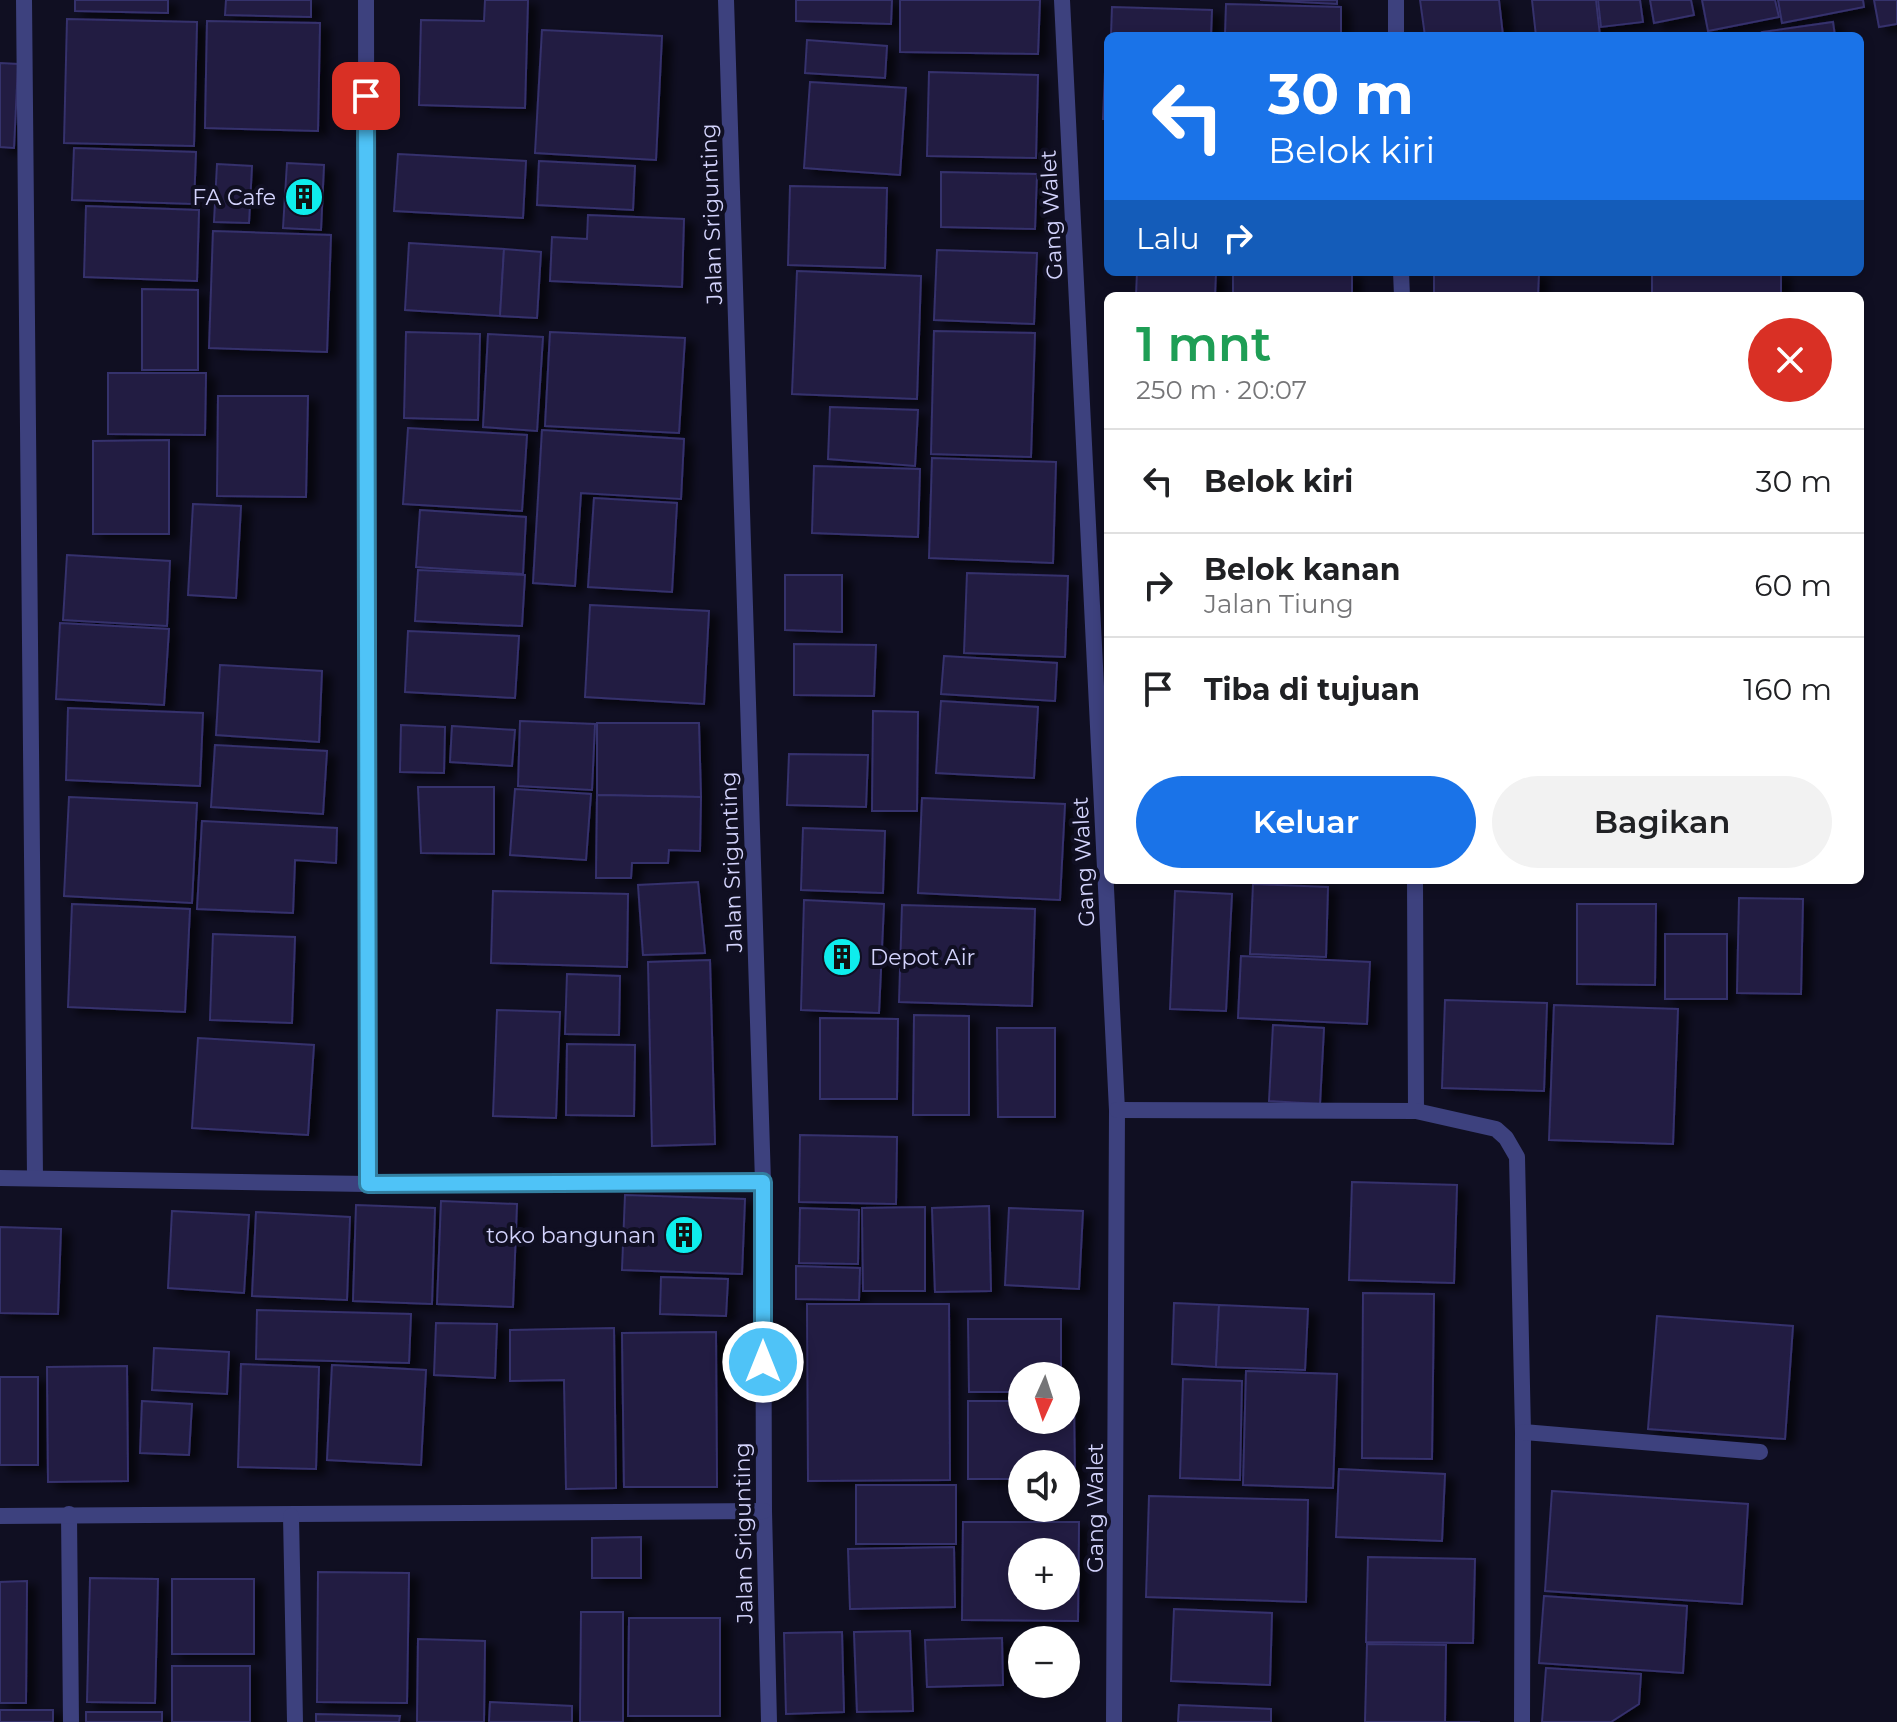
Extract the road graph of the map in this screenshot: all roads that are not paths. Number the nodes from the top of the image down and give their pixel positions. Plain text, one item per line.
1 (24, 0) edge
2 (366, 0) edge
3 (726, 0) edge
4 (1062, 0) edge
5 (1396, 0) edge
6 (1396, 32) edge
7 (1104, 848) edge
8 (1106, 884) edge
9 (1415, 884) edge
10 (1117, 1110) junction
11 (1416, 1111) junction
12 (35, 1177) junction
13 (0, 1178) edge
14 (763, 1182) junction
15 (368, 1184) junction
16 (1523, 1432) junction
17 (1760, 1452) dead end
18 (764, 1511) junction
19 (69, 1514) junction
20 (0, 1516) edge
21 (291, 1516) junction
22 (71, 1722) edge
23 (295, 1722) edge
24 (769, 1722) edge
25 (1114, 1722) edge
26 (1522, 1722) edge

1 - 12 street
2 - 15 street
3 - 14 street, Jalan Srigunting
4 - 7 street, Gang Walet
5 - 6 street
8 - 10 street, Gang Walet
9 - 11 street
10 - 11 street
10 - 25 street, Gang Walet
11 - 16 street
12 - 13 street
12 - 15 street
14 - 15 street
14 - 18 street, Jalan Srigunting
16 - 17 street
16 - 26 street
18 - 21 street
18 - 24 street, Jalan Srigunting
19 - 20 street
19 - 21 street
19 - 22 street
21 - 23 street

